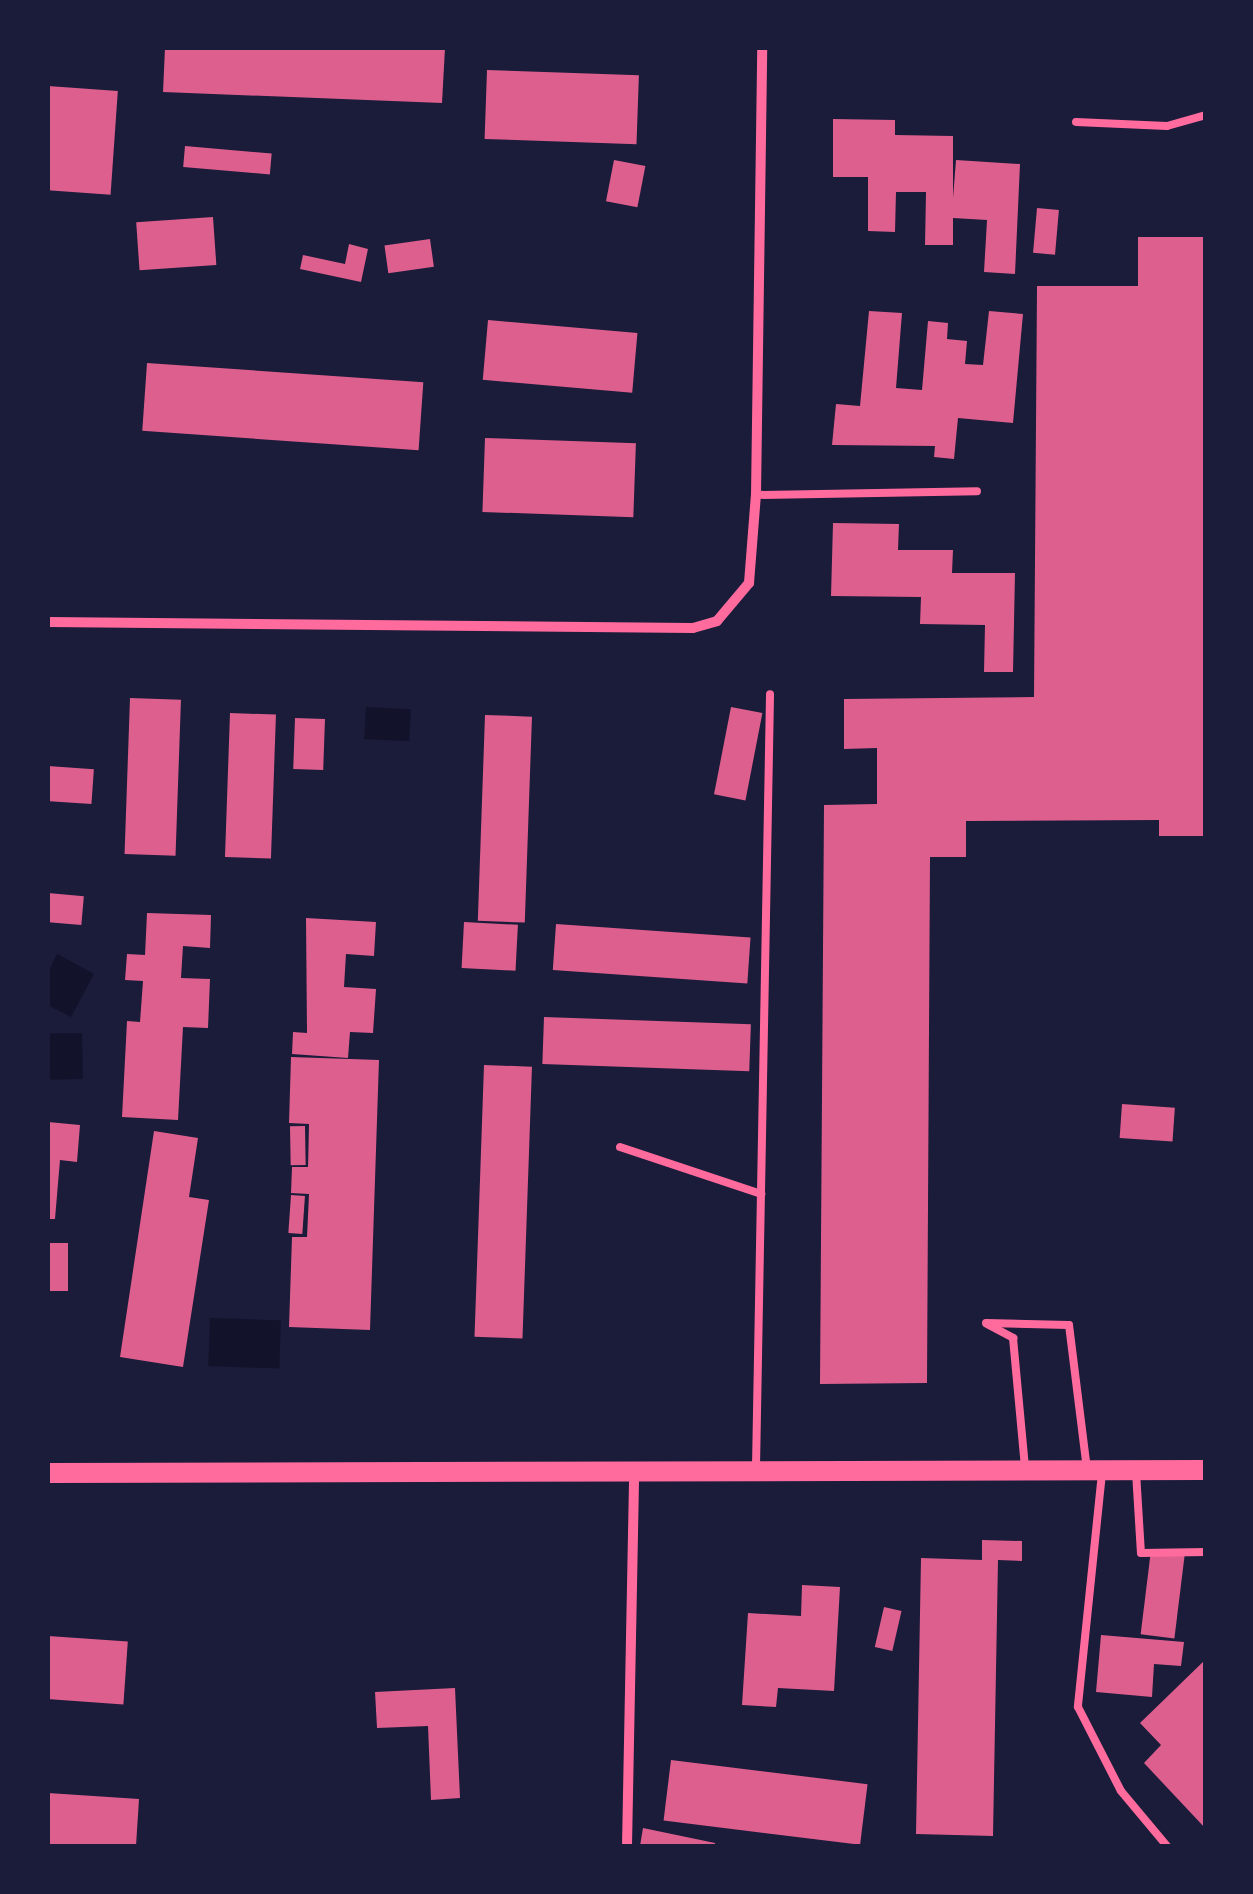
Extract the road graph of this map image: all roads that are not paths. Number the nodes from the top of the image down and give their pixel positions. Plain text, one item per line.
1 (762, 48) edge
2 (1206, 115) edge
3 (1076, 122) dead end
4 (978, 491) dead end
5 (756, 495) junction
6 (48, 622) edge
7 (770, 694) dead end
8 (620, 1147) dead end
9 (761, 1194) junction
10 (756, 1467) junction
11 (1025, 1468) junction
12 (1095, 1469) junction
13 (1136, 1469) junction
14 (1206, 1470) edge
15 (48, 1473) edge
16 (634, 1474) junction
17 (1206, 1552) edge
18 (628, 1846) edge
19 (1167, 1846) edge

1 - 5 street
2 - 3 lane
4 - 5 lane
5 - 6 street
7 - 9 lane
8 - 9 lane
9 - 10 lane
10 - 11 main road
10 - 16 main road
11 - 12 main road
11 - 12 lane
12 - 13 main road
12 - 19 lane
13 - 14 main road
13 - 17 lane
15 - 16 main road
16 - 18 street

